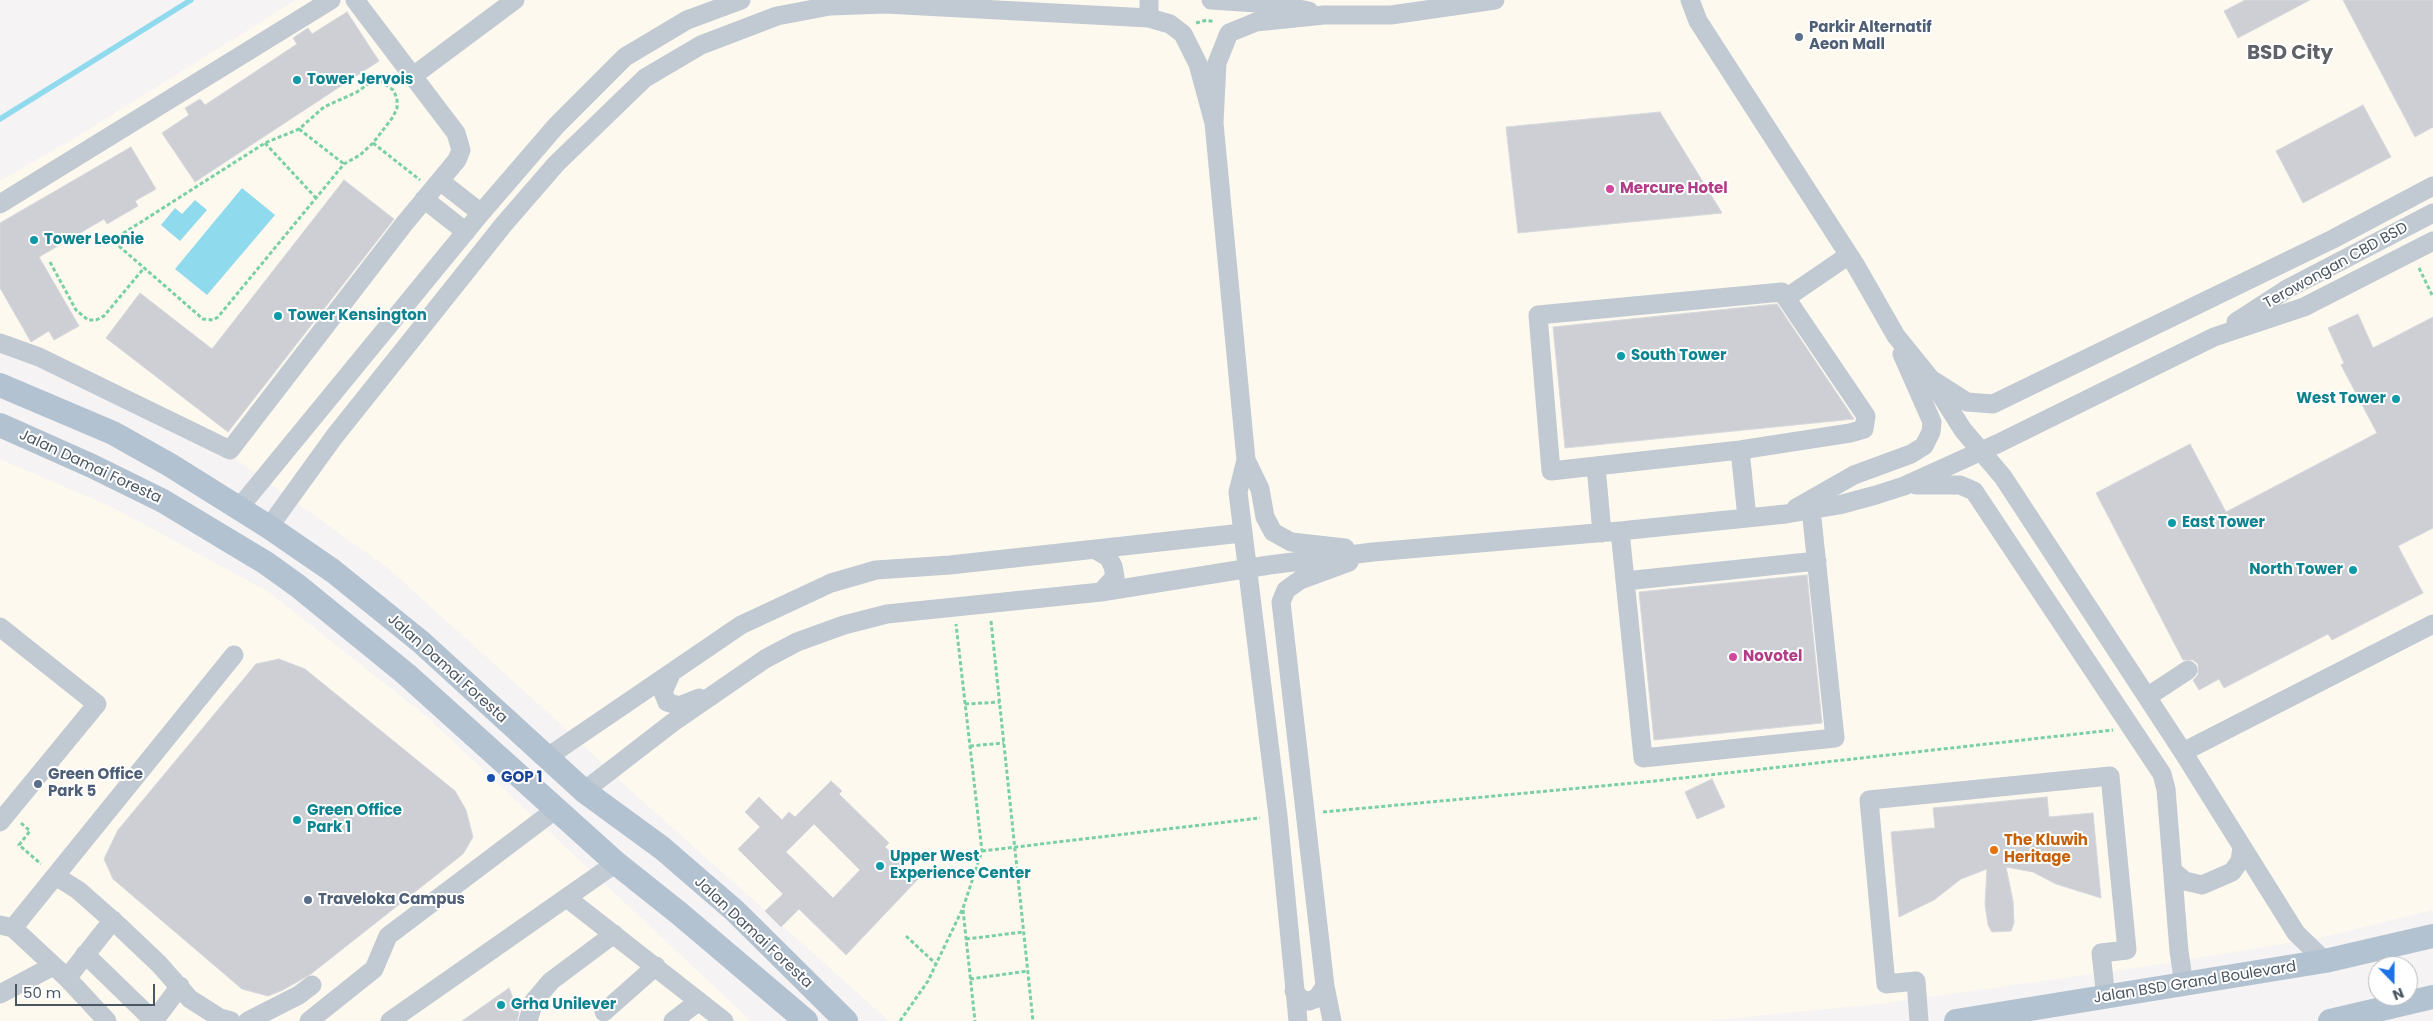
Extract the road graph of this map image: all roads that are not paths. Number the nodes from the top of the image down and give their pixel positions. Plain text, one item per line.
1 (331, 0) edge
2 (355, 0) edge
3 (515, 0) edge
4 (741, 0) edge
5 (1211, 0) edge
6 (1495, 0) edge
7 (1677, 0) edge
8 (1690, 0) edge
9 (1428, 5) edge
10 (1149, 9) edge
11 (1324, 14) junction
12 (1698, 21) junction
13 (413, 76) junction
14 (1214, 123) junction
15 (2433, 186) edge
16 (432, 190) junction
17 (0, 204) edge
18 (481, 213) junction
19 (2433, 213) edge
20 (466, 232) junction
21 (2433, 241) edge
22 (1849, 256) junction
23 (1786, 298) junction
24 (1896, 336) junction
25 (2214, 337) junction
26 (0, 343) edge
27 (1930, 378) junction
28 (0, 385) edge
29 (312, 420) junction
30 (0, 425) edge
31 (334, 437) junction
32 (1740, 450) junction
33 (1981, 451) junction
34 (1246, 460) junction
35 (1596, 466) junction
36 (1904, 486) junction
37 (239, 508) junction
38 (1811, 510) junction
39 (1786, 514) junction
40 (1747, 518) junction
41 (269, 526) junction
42 (1611, 532) junction
43 (1242, 533) junction
44 (1096, 550) junction
45 (1373, 552) junction
46 (1817, 561) junction
47 (1247, 568) junction
48 (1625, 581) junction
49 (1101, 592) junction
50 (2433, 624) edge
51 (0, 627) edge
52 (234, 655) dead end
53 (2188, 670) dead end
54 (671, 674) junction
55 (728, 685) junction
56 (2147, 697) junction
57 (2183, 752) junction
58 (546, 758) junction
59 (584, 791) junction
60 (555, 810) junction
61 (5, 817) edge
62 (2242, 847) junction
63 (616, 863) junction
64 (2173, 872) junction
65 (57, 877) junction
66 (567, 898) junction
67 (113, 920) junction
68 (7, 927) edge
69 (614, 934) junction
70 (2433, 936) edge
71 (85, 954) junction
72 (2325, 961) junction
73 (656, 966) junction
74 (60, 972) junction
75 (312, 985) dead end
76 (2184, 985) junction
77 (180, 986) junction
78 (1325, 986) junction
79 (1294, 991) junction
80 (0, 994) edge
81 (2433, 997) edge
82 (2106, 998) junction
83 (699, 1001) junction
84 (604, 1012) dead end
85 (107, 1021) edge
86 (154, 1021) edge
87 (231, 1021) edge
88 (248, 1021) edge
89 (309, 1021) edge
90 (390, 1021) edge
91 (528, 1021) edge
92 (673, 1021) edge
93 (724, 1021) edge
94 (806, 1021) edge
95 (846, 1021) edge
96 (1298, 1021) edge
97 (1332, 1021) edge
98 (1919, 1021) edge
99 (1956, 1021) edge
100 (2330, 1021) edge

1 - 17 street
2 - 13 street
3 - 13 street
4 - 18 street
5 - 11 street
6 - 9 street
7 - 12 street
8 - 12 street
9 - 11 street
10 - 14 street
10 - 31 street
11 - 14 street
12 - 22 street
13 - 16 street
14 - 34 street
15 - 27 street
16 - 18 street
16 - 20 street
16 - 26 street
18 - 20 street
19 - 25 street, Terowongan CBD BSD
20 - 29 street
21 - 25 street
22 - 23 street
22 - 24 street
23 - 32 street
23 - 35 street
24 - 27 street
24 - 39 street
25 - 33 street
27 - 33 street
28 - 37 main road, Jalan Damai Foresta
29 - 31 street
29 - 37 street
30 - 60 main road, Jalan Damai Foresta
31 - 41 street
32 - 35 street
32 - 40 street
33 - 36 street
33 - 56 street
34 - 43 street
34 - 45 street
35 - 42 street
36 - 38 street
36 - 64 street
37 - 41 main road, Jalan Damai Foresta
38 - 39 street
38 - 46 street
39 - 40 street
40 - 42 street
41 - 58 main road, Jalan Damai Foresta
42 - 45 street
42 - 48 street
43 - 44 street
43 - 47 street
44 - 49 street
44 - 54 street
45 - 47 street
45 - 78 street
46 - 48 street
46 - 48 street
47 - 49 street
47 - 79 street
49 - 55 street
50 - 57 street
51 - 61 street
52 - 65 street
53 - 56 street
54 - 55 street
54 - 58 street
55 - 59 street
56 - 57 street
57 - 62 street
58 - 59 main road, Jalan Damai Foresta
59 - 95 main road, Jalan Damai Foresta
60 - 63 main road, Jalan Damai Foresta
60 - 89 street
62 - 64 street
62 - 72 street
63 - 66 street
63 - 94 main road, Jalan Damai Foresta
64 - 76 street
65 - 67 street
65 - 68 street
66 - 69 street
66 - 90 street
67 - 71 street
67 - 77 street
68 - 74 street
69 - 73 street
69 - 91 street
70 - 72 main road, Jalan BSD Grand Boulevard
71 - 74 street
71 - 86 street
72 - 76 main road, Jalan BSD Grand Boulevard
73 - 83 street
73 - 84 street
74 - 80 street
74 - 85 street
75 - 88 street
76 - 82 main road, Jalan BSD Grand Boulevard
77 - 86 street
77 - 87 street
78 - 79 street
78 - 97 street
79 - 96 street
81 - 100 main road
82 - 98 street
82 - 99 main road, Jalan BSD Grand Boulevard
83 - 92 street
83 - 93 street

